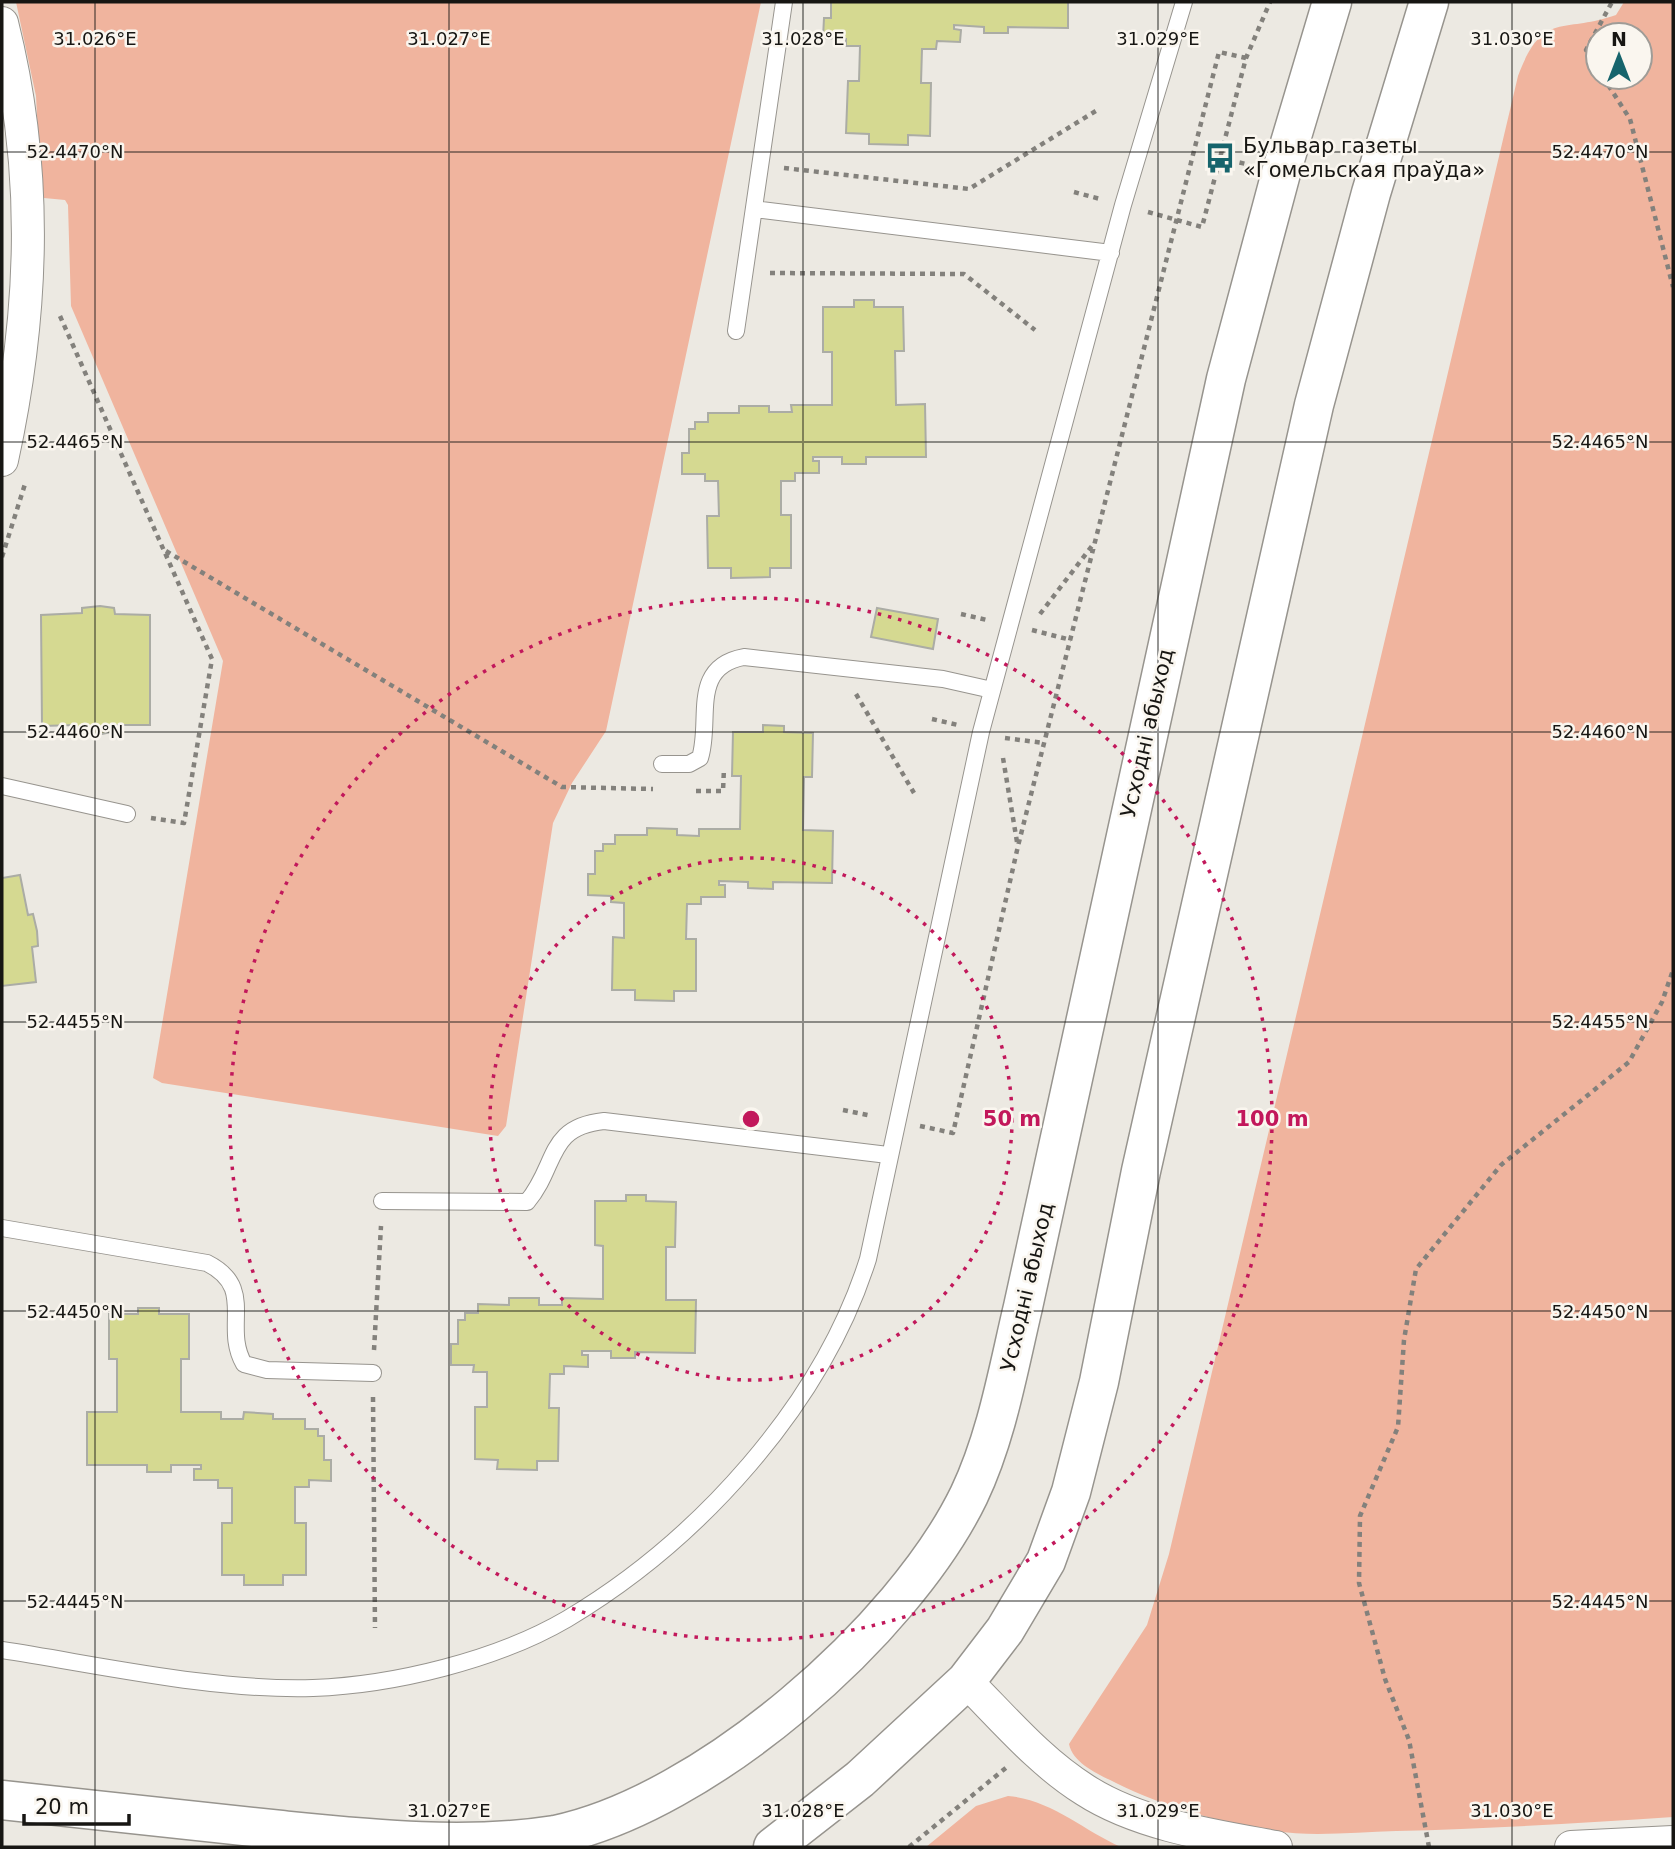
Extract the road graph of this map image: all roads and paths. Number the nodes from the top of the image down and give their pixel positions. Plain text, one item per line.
1 (784, 2) edge
2 (1184, 2) edge
3 (1270, 2) edge
4 (1332, 2) edge
5 (1429, 2) edge
6 (1612, 2) edge
7 (1602, 21) edge
8 (2, 23) edge
9 (1246, 58) junction
10 (1612, 91) edge
11 (1099, 109) dead end
12 (760, 165) junction
13 (1074, 192) dead end
14 (1101, 199) dead end
15 (754, 209) junction
16 (1148, 212) dead end
17 (1178, 220) junction
18 (1111, 253) junction
19 (745, 272) junction
20 (1673, 287) edge
21 (60, 307) dead end
22 (1035, 330) dead end
23 (736, 331) dead end
24 (2, 460) edge
25 (1095, 543) junction
26 (166, 551) junction
27 (961, 614) dead end
28 (988, 620) dead end
29 (1072, 640) junction
30 (851, 685) dead end
31 (992, 691) junction
32 (932, 719) dead end
33 (959, 725) dead end
34 (1044, 743) junction
35 (662, 764) dead end
36 (724, 764) dead end
37 (2, 786) edge
38 (662, 790) dead end
39 (687, 790) dead end
40 (914, 793) dead end
41 (127, 814) joint
42 (1018, 846) junction
43 (1673, 970) edge
44 (843, 1110) dead end
45 (873, 1117) dead end
46 (918, 1126) dead end
47 (888, 1155) junction
48 (382, 1201) joint
49 (2, 1228) edge
50 (373, 1373) junction
51 (375, 1628) dead end
52 (2, 1650) edge
53 (966, 1681) junction
54 (1033, 1749) junction
55 (2, 1800) edge
56 (1673, 1842) edge
57 (773, 1847) edge
58 (909, 1847) edge
59 (1276, 1847) edge
60 (1429, 1847) edge
61 (1571, 1847) edge

1 - 12 lane
2 - 18 lane
3 - 9 path
4 - 55 main road, Усходні абыход
5 - 53 main road
6 - 7 path
8 - 24 street
9 - 17 path
9 - 17 path
10 - 20 path
11 - 12 path
12 - 15 lane
13 - 14 path
15 - 18 lane
15 - 19 lane
16 - 17 path
17 - 25 path
18 - 31 lane
19 - 22 path
19 - 23 lane
21 - 26 path
25 - 29 path
25 - 29 path
26 - 38 path
26 - 41 path
27 - 28 path
29 - 34 path
30 - 40 path
31 - 35 lane
31 - 47 lane
32 - 33 path
34 - 42 path
34 - 42 path
36 - 39 path
37 - 41 lane
42 - 46 path
43 - 60 path
44 - 45 path
47 - 48 lane
47 - 52 lane
48 - 50 path
49 - 50 lane
50 - 51 path
53 - 54 street
53 - 57 main road
54 - 58 path
54 - 59 street
56 - 61 street

